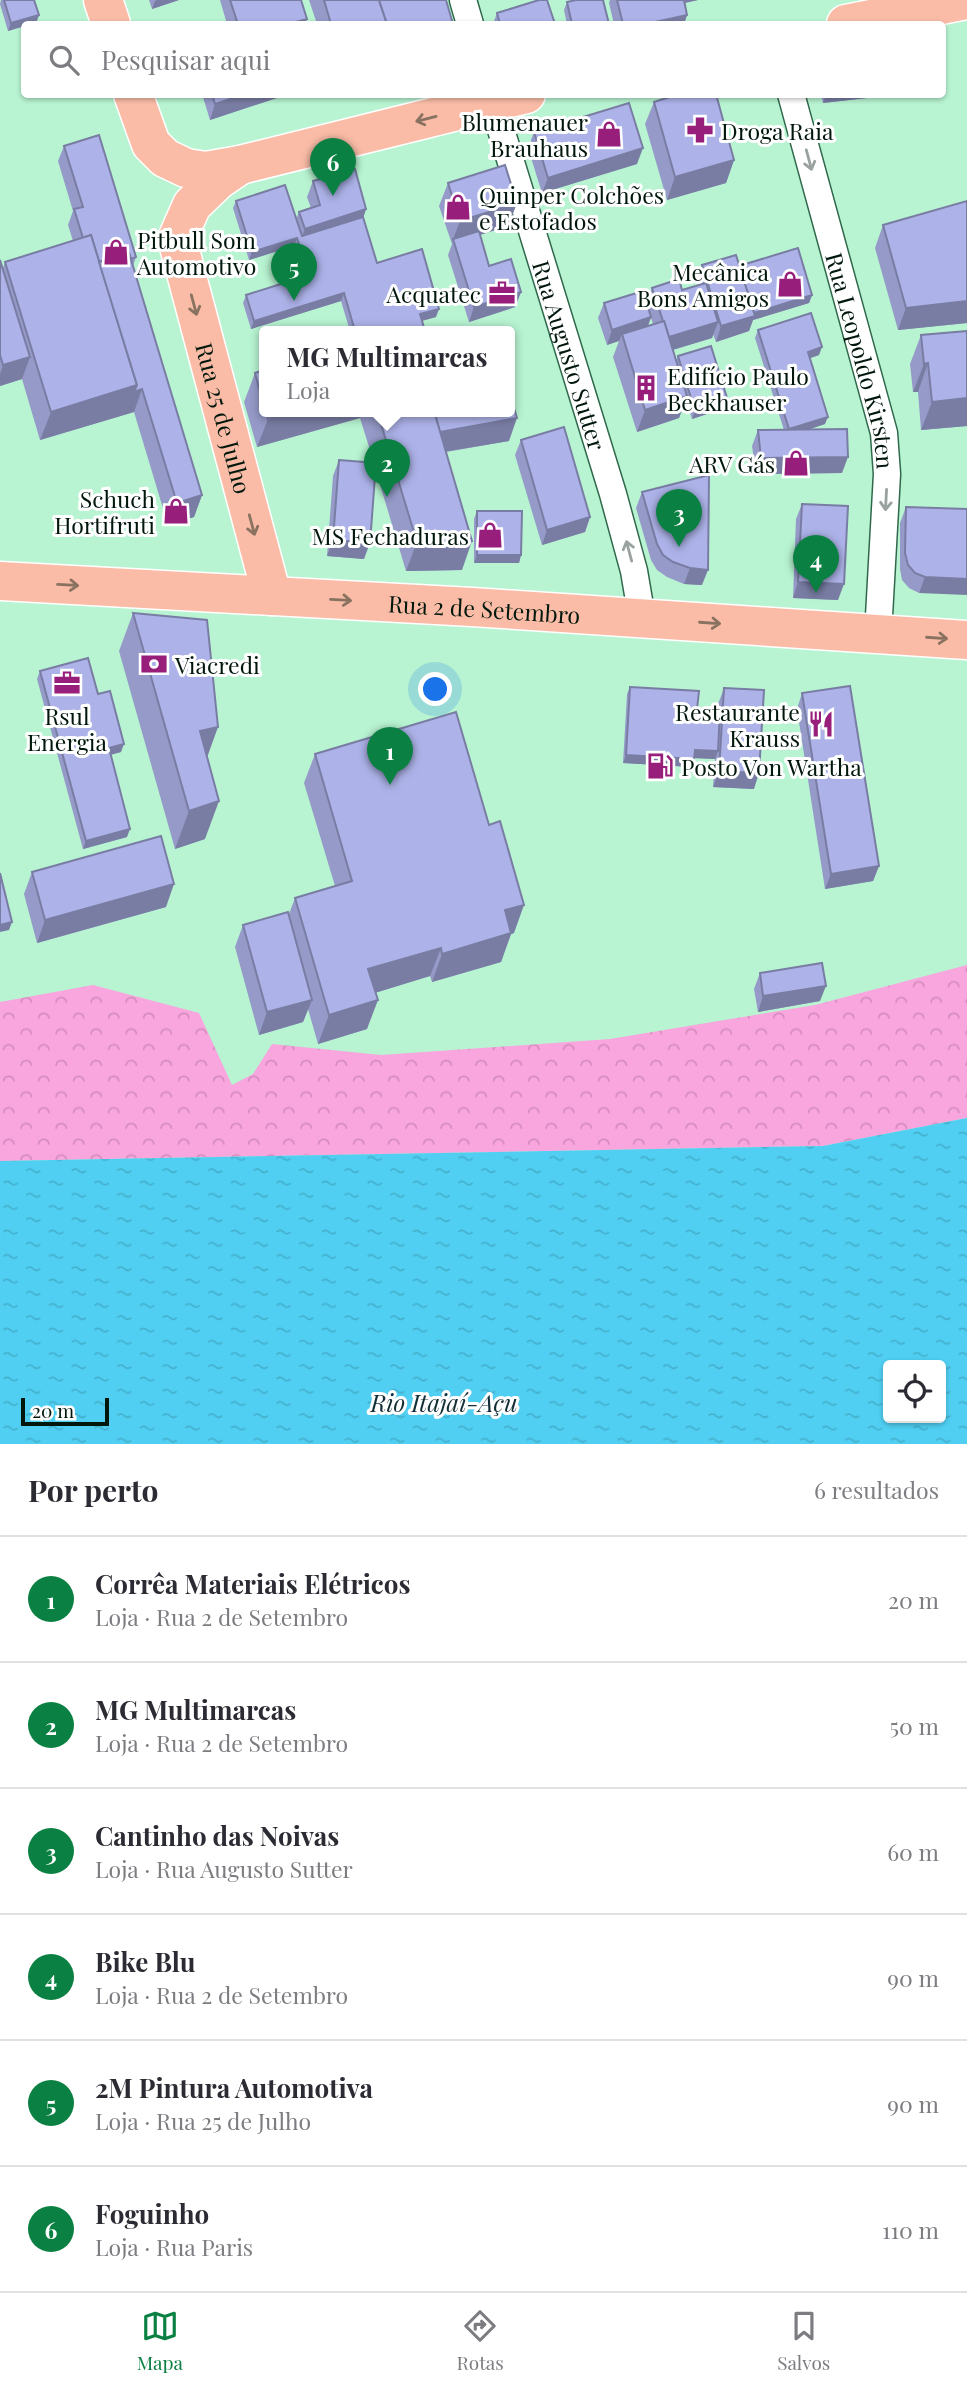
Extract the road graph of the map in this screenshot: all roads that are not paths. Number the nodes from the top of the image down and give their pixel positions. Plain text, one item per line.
1 (103, 0) edge
2 (463, 0) edge
3 (966, 0) edge
4 (858, 15) edge
5 (110, 21) edge
6 (469, 21) edge
7 (134, 98) edge
8 (499, 98) edge
9 (503, 98) edge
10 (792, 98) edge
11 (240, 165) junction
12 (0, 581) edge
13 (272, 596) junction
14 (642, 618) junction
15 (878, 634) junction
16 (967, 639) edge

1 - 5 main road
2 - 6 street
3 - 4 main road
7 - 11 main road
8 -> 11 main road
14 -> 9 street, Rua Augusto Sutter
10 -> 15 street, Rua Leopoldo Kirsten
11 -> 13 main road, Rua 25 de Julho
12 -> 13 main road, Rua 2 de Setembro
13 -> 14 main road, Rua 2 de Setembro
14 -> 15 main road, Rua 2 de Setembro
15 -> 16 main road, Rua 2 de Setembro

